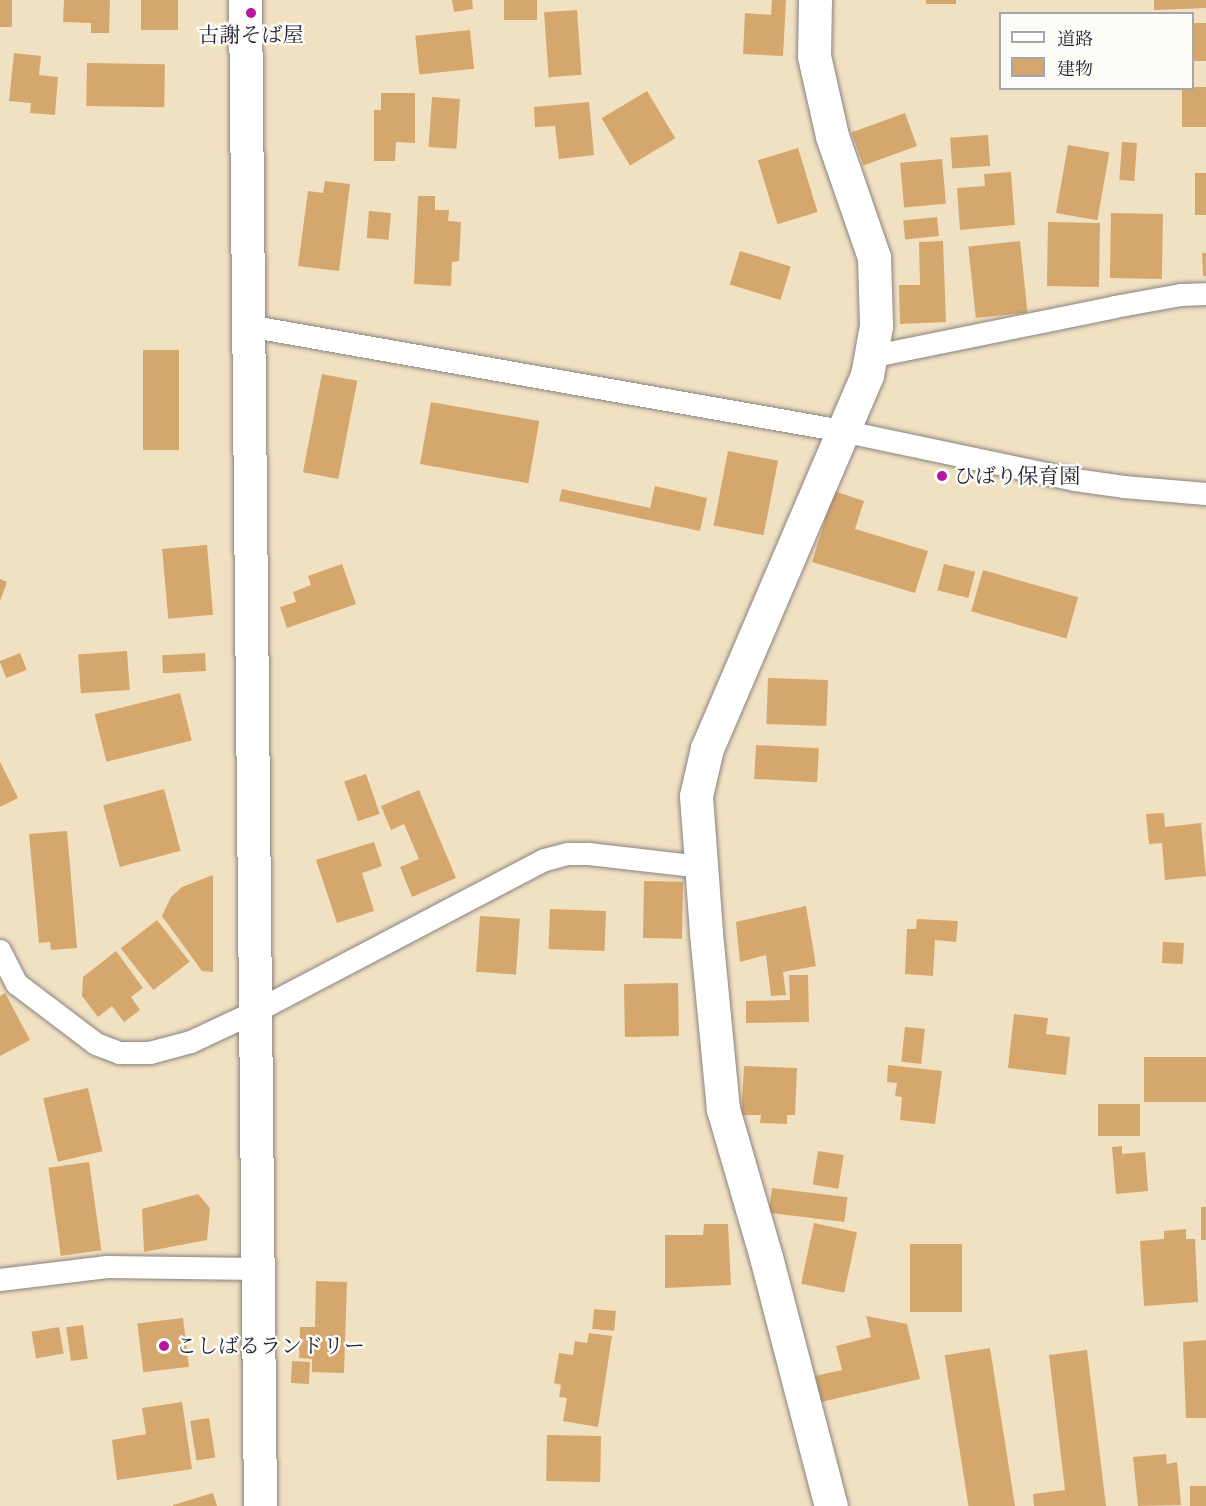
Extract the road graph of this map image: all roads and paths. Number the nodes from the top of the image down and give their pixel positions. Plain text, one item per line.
1 (245, 0) edge
2 (815, 0) edge
3 (1206, 294) edge
4 (248, 326) junction
5 (870, 357) junction
6 (842, 431) junction
7 (1206, 494) edge
8 (702, 867) junction
9 (2, 958) edge
10 (255, 1012) junction
11 (258, 1269) junction
12 (0, 1280) edge
13 (260, 1506) edge
14 (831, 1506) edge

1 - 4 street
2 - 5 street
3 - 5 street
4 - 6 street
4 - 10 street
5 - 6 street
6 - 7 street
6 - 8 street
8 - 10 street
8 - 14 street
9 - 10 street
10 - 11 street
11 - 12 street
11 - 13 street

